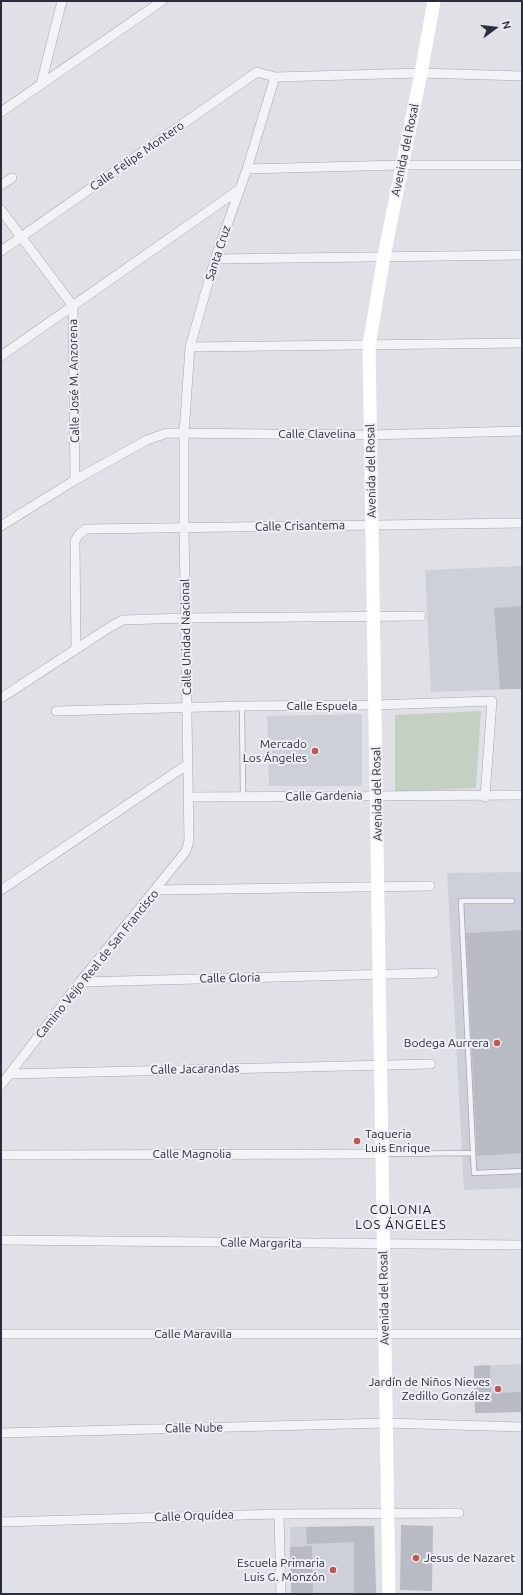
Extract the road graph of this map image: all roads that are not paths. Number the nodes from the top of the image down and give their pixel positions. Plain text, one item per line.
1 (62, 1) edge
2 (162, 1) edge
3 (434, 1) edge
4 (421, 73) junction
5 (522, 76) edge
6 (275, 77) junction
7 (41, 84) junction
8 (1, 112) edge
9 (401, 165) junction
10 (522, 165) edge
11 (247, 170) junction
12 (12, 178) dead end
13 (1, 185) edge
14 (240, 189) junction
15 (1, 210) edge
16 (21, 237) junction
17 (1, 251) edge
18 (522, 255) edge
19 (384, 256) junction
20 (215, 259) junction
21 (73, 306) junction
22 (522, 343) edge
23 (369, 345) junction
24 (190, 347) junction
25 (1, 356) edge
26 (522, 432) edge
27 (184, 433) junction
28 (370, 435) junction
29 (75, 480) junction
30 (522, 524) edge
31 (372, 525) junction
32 (1, 526) edge
33 (184, 528) junction
34 (422, 616) dead end
35 (373, 617) junction
36 (186, 618) junction
37 (76, 649) junction
38 (1, 698) edge
39 (375, 705) junction
40 (242, 706) junction
41 (187, 708) junction
42 (56, 711) dead end
43 (188, 764) junction
44 (377, 795) junction
45 (485, 796) junction
46 (522, 796) edge
47 (188, 797) junction
48 (243, 797) junction
49 (189, 841) joint
50 (379, 886) junction
51 (430, 886) dead end
52 (1, 890) edge
53 (156, 890) junction
54 (512, 901) dead end
55 (434, 973) dead end
56 (380, 975) junction
57 (80, 982) junction
58 (381, 1064) junction
59 (431, 1064) dead end
60 (10, 1074) junction
61 (1, 1085) edge
62 (472, 1153) junction
63 (383, 1154) junction
64 (1, 1155) edge
65 (522, 1171) edge
66 (1, 1240) edge
67 (384, 1245) junction
68 (522, 1245) edge
69 (1, 1334) edge
70 (384, 1334) junction
71 (522, 1334) edge
72 (386, 1423) junction
73 (522, 1427) edge
74 (1, 1433) edge
75 (459, 1513) dead end
76 (279, 1514) junction
77 (388, 1514) junction
78 (1, 1522) edge
79 (281, 1594) edge
80 (389, 1594) edge

1 - 7 street
2 - 7 street
3 - 4 street, Avenida del Rosal
4 - 5 street
4 - 6 street
4 - 9 street, Avenida del Rosal
6 - 11 street, Santa Cruz
6 - 16 street, Calle Felipe Montero
7 - 8 street
9 - 10 street
9 - 11 street
9 - 19 street, Avenida del Rosal
11 - 14 street, Santa Cruz
12 - 13 street
14 - 20 street, Santa Cruz
14 - 21 street
15 - 16 street, Calle José M. Anzorena
16 - 17 street, Calle Felipe Montero
16 - 21 street, Calle José M. Anzorena
18 - 19 street
19 - 20 street
19 - 23 street, Avenida del Rosal
20 - 24 street, Santa Cruz
21 - 25 street
21 - 29 street, Calle José M. Anzorena
22 - 23 street
23 - 24 street
23 - 28 street, Avenida del Rosal
24 - 27 street, Santa Cruz
26 - 28 street, Calle Clavelina
27 - 28 street, Calle Clavelina
27 - 29 street, Calle Clavelina
27 - 33 street, Calle Unidad Nacional
28 - 31 street, Avenida del Rosal
29 - 32 street, Calle Clavelina
30 - 31 street, Calle Crisantema
31 - 33 street, Calle Crisantema
31 - 35 street, Avenida del Rosal
33 - 36 street, Calle Unidad Nacional
33 - 37 street, Calle Crisantema
34 - 35 street
35 - 36 street
35 - 39 street, Avenida del Rosal
36 - 37 street
36 - 41 street, Calle Unidad Nacional
37 - 38 street
39 - 40 street, Calle Espuela
39 - 44 street, Avenida del Rosal
39 - 45 street, Calle Espuela
40 - 41 street, Calle Espuela
40 - 48 lane
41 - 42 street, Calle Espuela
41 - 43 street, Calle Unidad Nacional
43 - 47 street, Calle Unidad Nacional
43 - 52 street
44 - 45 street, Calle Gardenia
44 - 48 street, Calle Gardenia
44 - 50 street, Avenida del Rosal
45 - 46 street, Calle Gardenia
47 - 48 street, Calle Gardenia
47 - 49 street, Calle Unidad Nacional
49 - 53 street, Camino Veijo Real de San Francisco
50 - 51 street
50 - 53 street
50 - 56 street, Avenida del Rosal
53 - 57 street, Camino Veijo Real de San Francisco
54 - 62 lane
55 - 56 street, Calle Gloria
56 - 57 street, Calle Gloria
56 - 58 street, Avenida del Rosal
57 - 60 street, Camino Veijo Real de San Francisco
58 - 59 street, Calle Jacarandas
58 - 60 street, Calle Jacarandas
58 - 63 street, Avenida del Rosal
60 - 61 street, Camino Veijo Real de San Francisco
62 - 63 lane
62 - 65 lane
63 - 64 street, Calle Magnolia
63 - 67 street, Avenida del Rosal
66 - 67 street, Calle Margarita
67 - 68 street, Calle Margarita
67 - 70 street, Avenida del Rosal
69 - 70 street, Calle Maravilla
70 - 71 street, Calle Maravilla
70 - 72 street, Avenida del Rosal
72 - 73 street, Calle Nube
72 - 74 street, Calle Nube
72 - 77 street, Avenida del Rosal
75 - 77 street, Calle Orquídea
76 - 77 street, Calle Orquídea
76 - 78 street, Calle Orquídea
76 - 79 street
77 - 80 street, Avenida del Rosal

